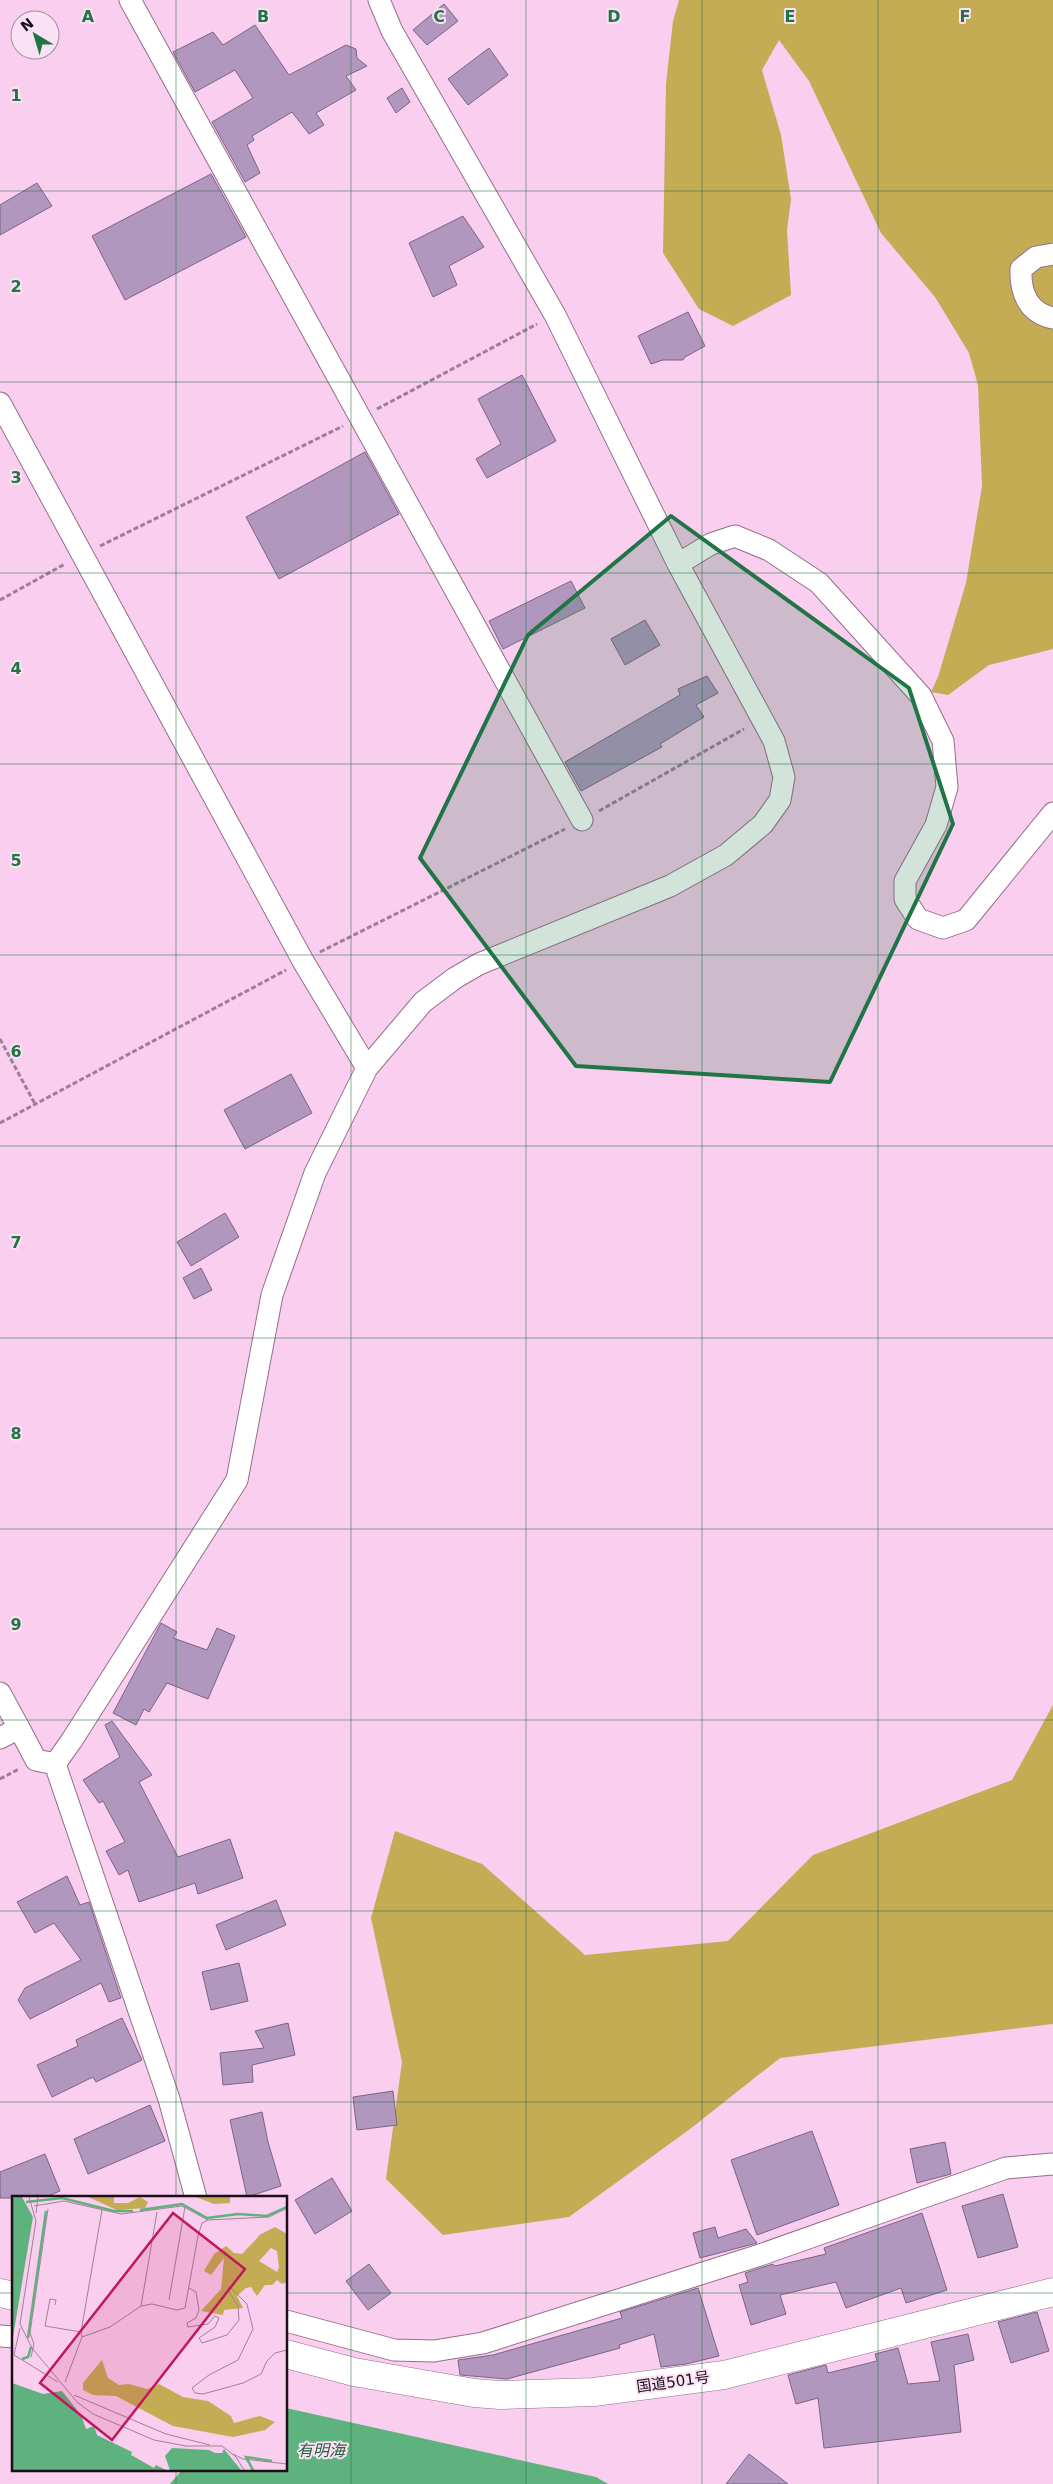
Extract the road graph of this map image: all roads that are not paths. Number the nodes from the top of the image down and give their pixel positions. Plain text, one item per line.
1 (130, 0) edge
2 (380, 0) edge
3 (1053, 254) edge
4 (1053, 318) edge
5 (0, 402) edge
6 (678, 564) junction
7 (1053, 813) edge
8 (582, 820) road end
9 (367, 1068) junction
10 (0, 1693) edge
11 (19, 1728) junction
12 (0, 1738) edge
13 (55, 1764) junction
14 (1053, 2164) edge
15 (195, 2196) edge
16 (1053, 2292) edge
17 (288, 2321) edge
18 (288, 2355) edge

1 - 8 street
2 - 6 street
3 - 4 street
5 - 9 street
6 - 7 street
6 - 9 street
9 - 13 street
10 - 11 street
11 - 12 street
11 - 13 street
13 - 15 street
14 - 17 street
16 - 18 highway, 国道501号

